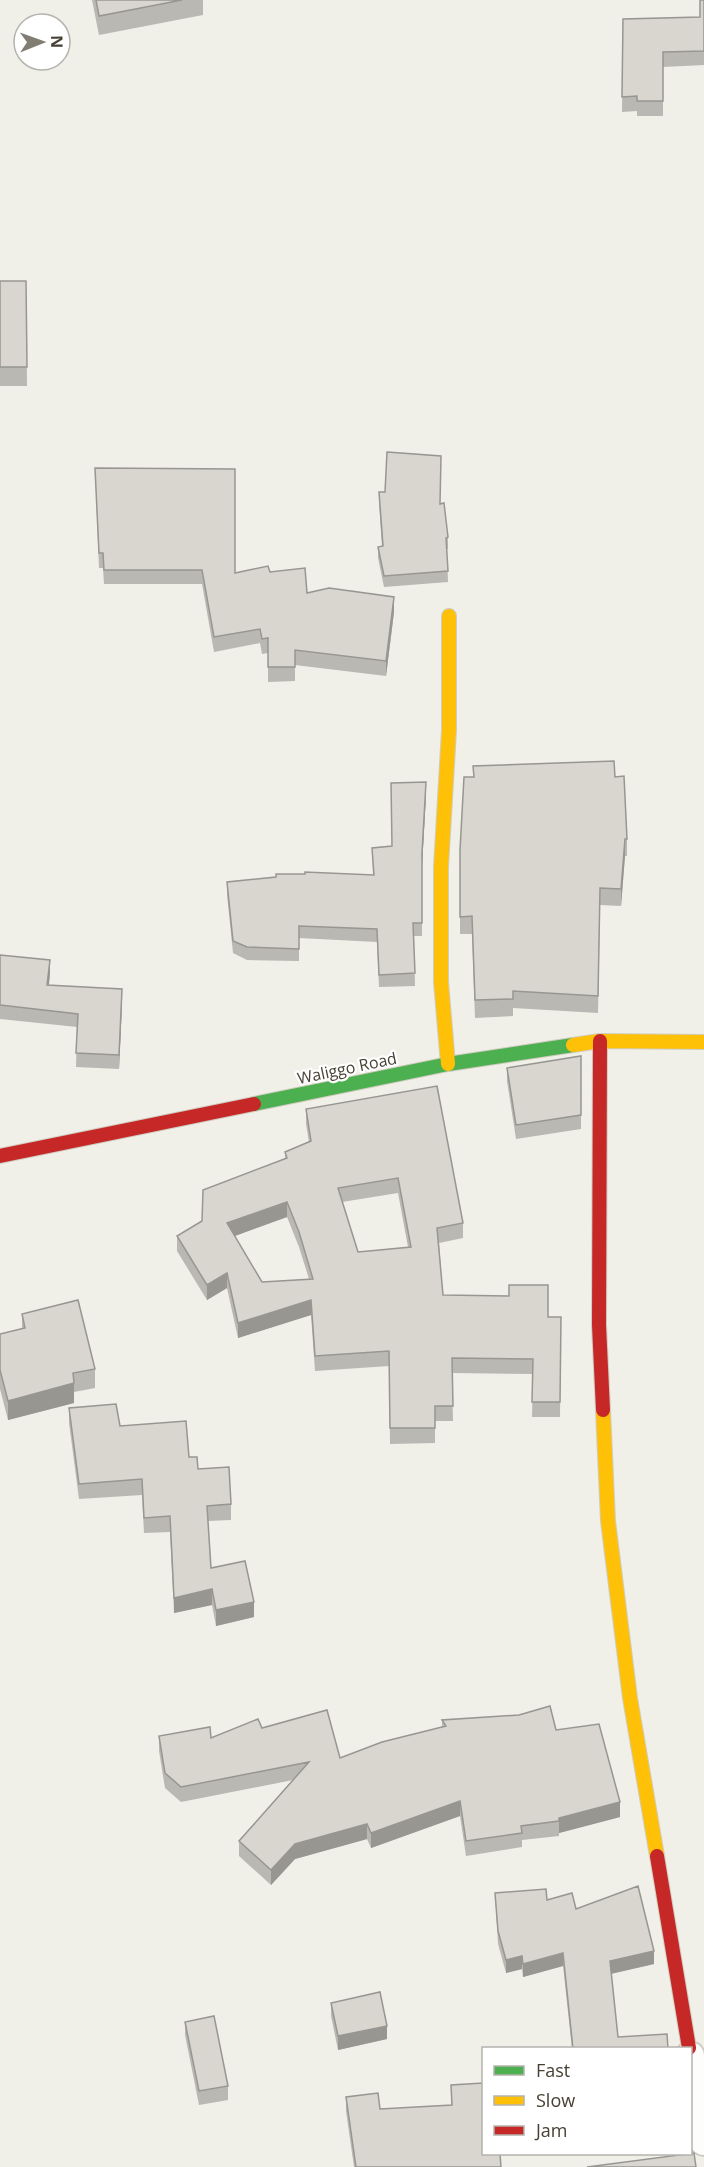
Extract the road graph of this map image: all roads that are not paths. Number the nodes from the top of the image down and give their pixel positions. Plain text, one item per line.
1 (450, 616) dead end
2 (600, 1041) junction
3 (704, 1042) edge
4 (448, 1064) junction
5 (0, 1156) edge
6 (689, 2047) edge
7 (692, 2068) edge
8 (704, 2141) edge

1 - 4 street
2 - 3 street, Waliggo Road
2 - 4 street, Waliggo Road
2 - 6 street
4 - 5 street, Waliggo Road
7 - 8 street

